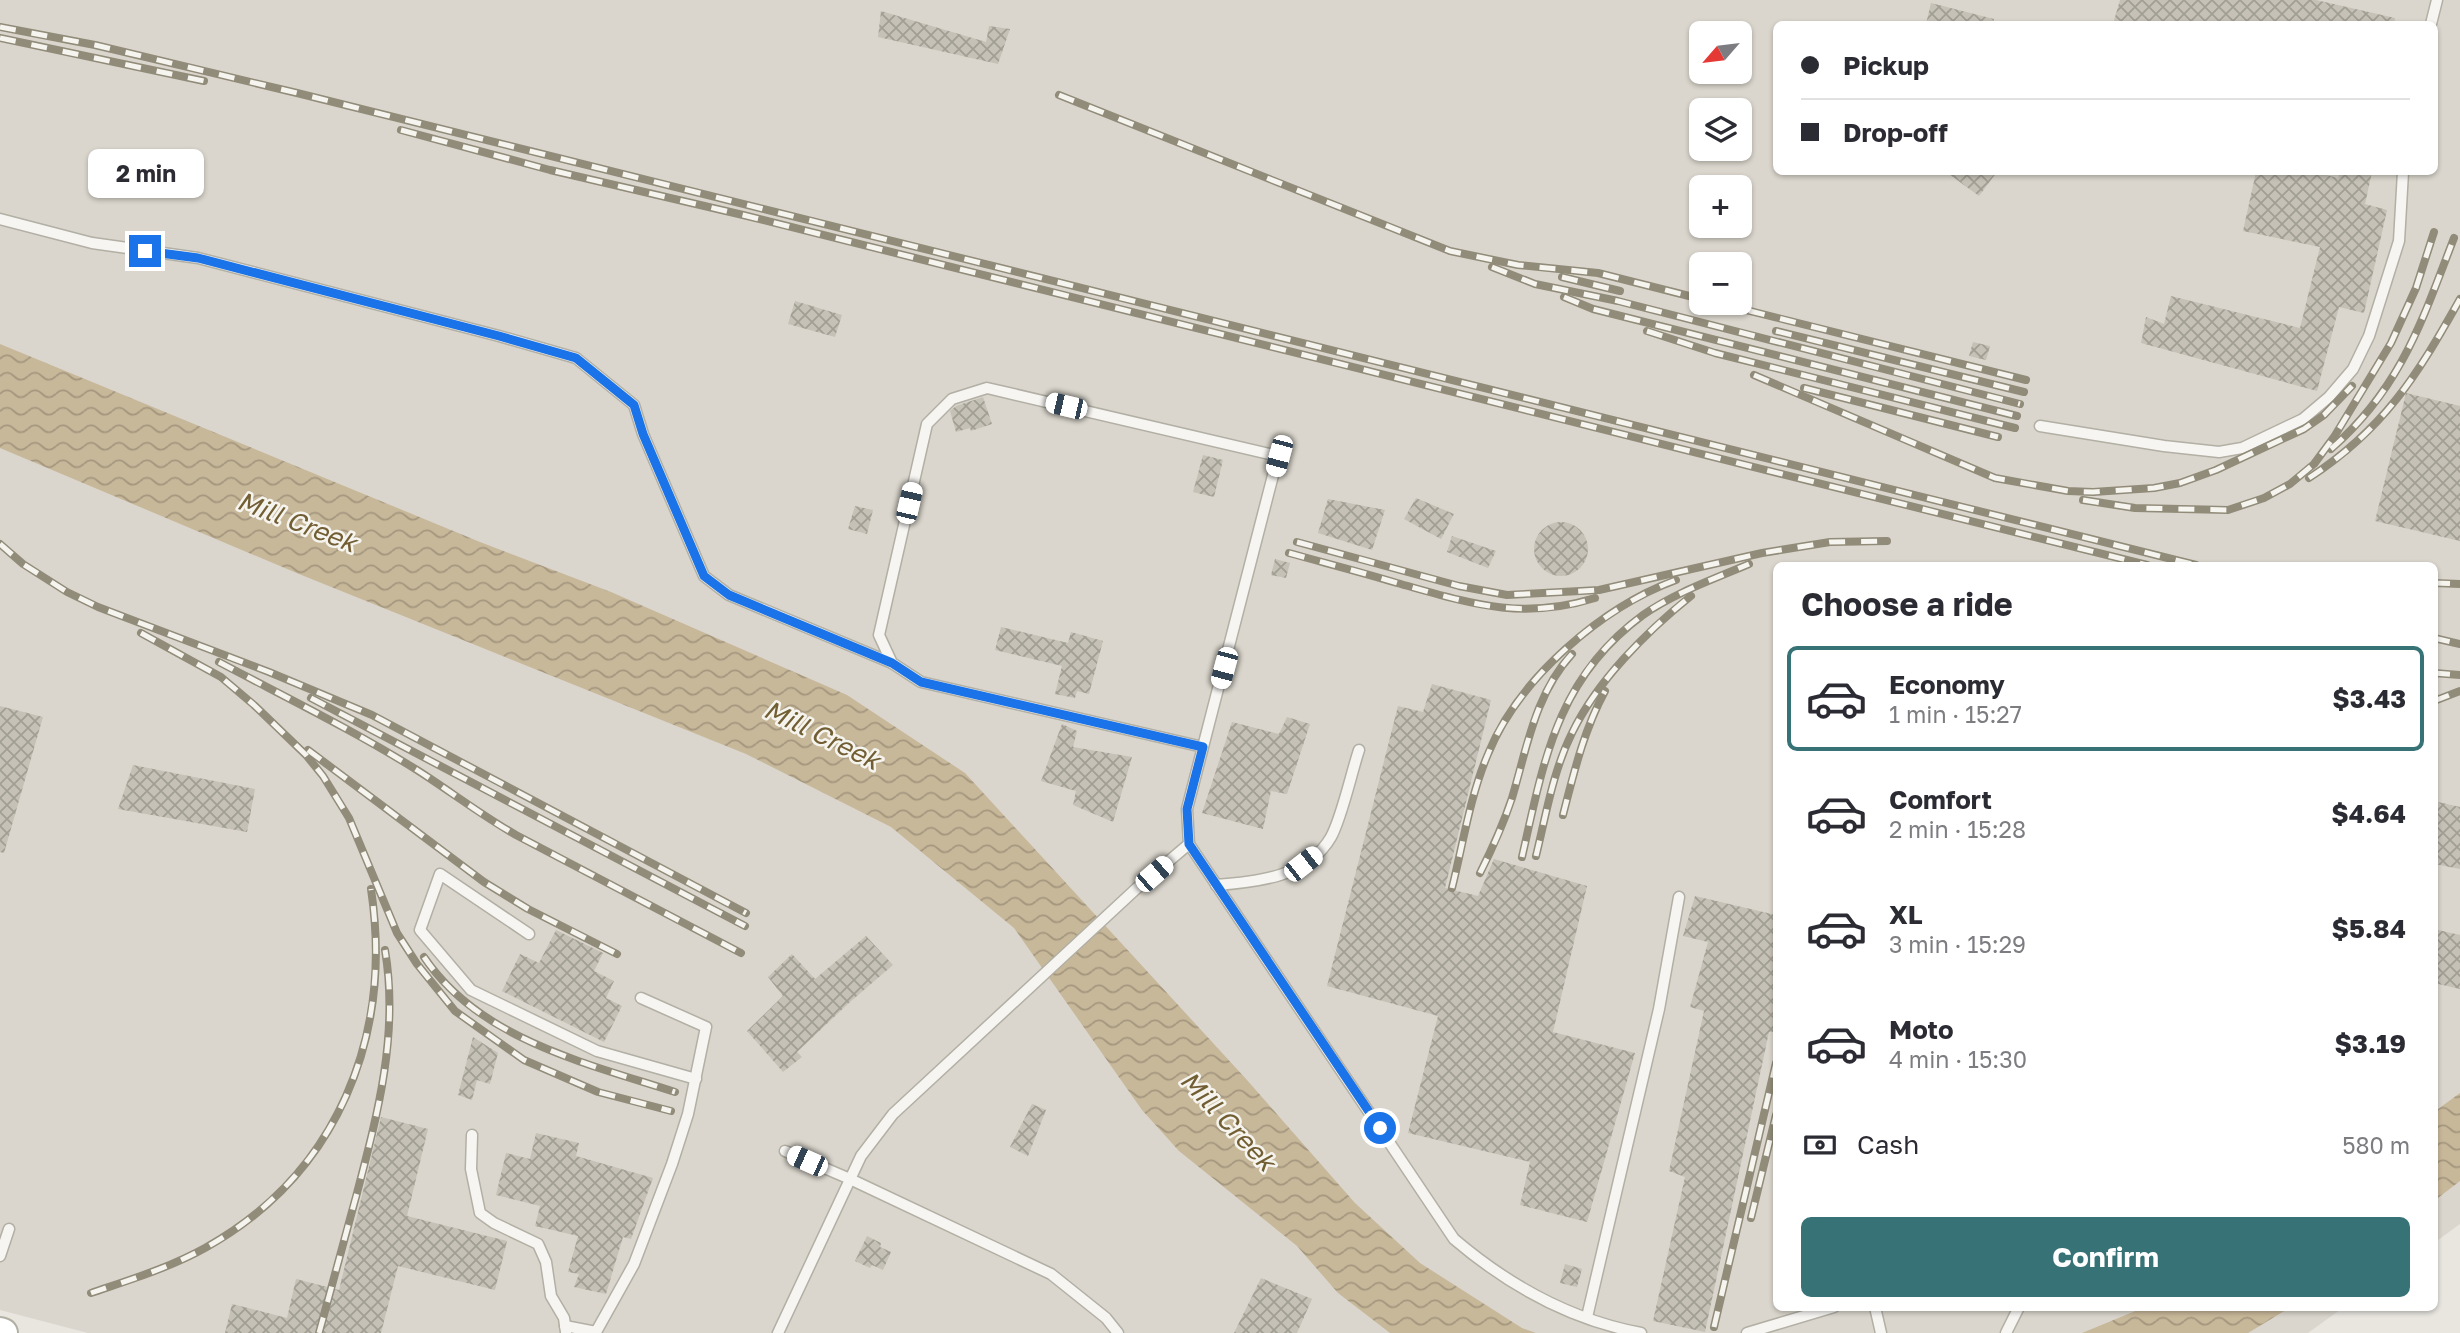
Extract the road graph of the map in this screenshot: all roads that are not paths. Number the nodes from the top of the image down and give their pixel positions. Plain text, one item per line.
1 (2437, 0) edge
2 (2432, 21) edge
3 (2403, 175) edge
4 (0, 219) edge
5 (2040, 426) dead end
6 (892, 663) junction
7 (1203, 747) junction
8 (1359, 750) dead end
9 (1189, 844) junction
10 (1216, 885) junction
11 (1679, 897) dead end
12 (529, 934) dead end
13 (641, 998) dead end
14 (696, 1079) junction
15 (472, 1135) dead end
16 (785, 1151) dead end
17 (850, 1180) junction
18 (9, 1229) dead end
19 (0, 1256) edge
20 (1821, 1311) edge
21 (1876, 1311) edge
22 (2017, 1311) edge
23 (1587, 1317) junction
24 (566, 1330) edge
25 (778, 1333) edge
26 (1118, 1333) edge
27 (1641, 1333) edge
28 (1747, 1333) edge
29 (1881, 1333) edge
30 (2006, 1333) edge

1 - 2 lane
3 - 5 lane
4 - 6 lane
6 - 7 lane
6 - 7 lane
7 - 9 lane
8 - 10 lane
9 - 10 lane
9 - 17 lane
10 - 23 lane
11 - 23 lane
12 - 14 lane
13 - 14 lane
14 - 24 lane
15 - 24 lane
16 - 17 lane
17 - 25 lane
17 - 26 lane
18 - 19 lane
20 - 28 lane
21 - 29 lane
22 - 30 lane
23 - 27 lane

